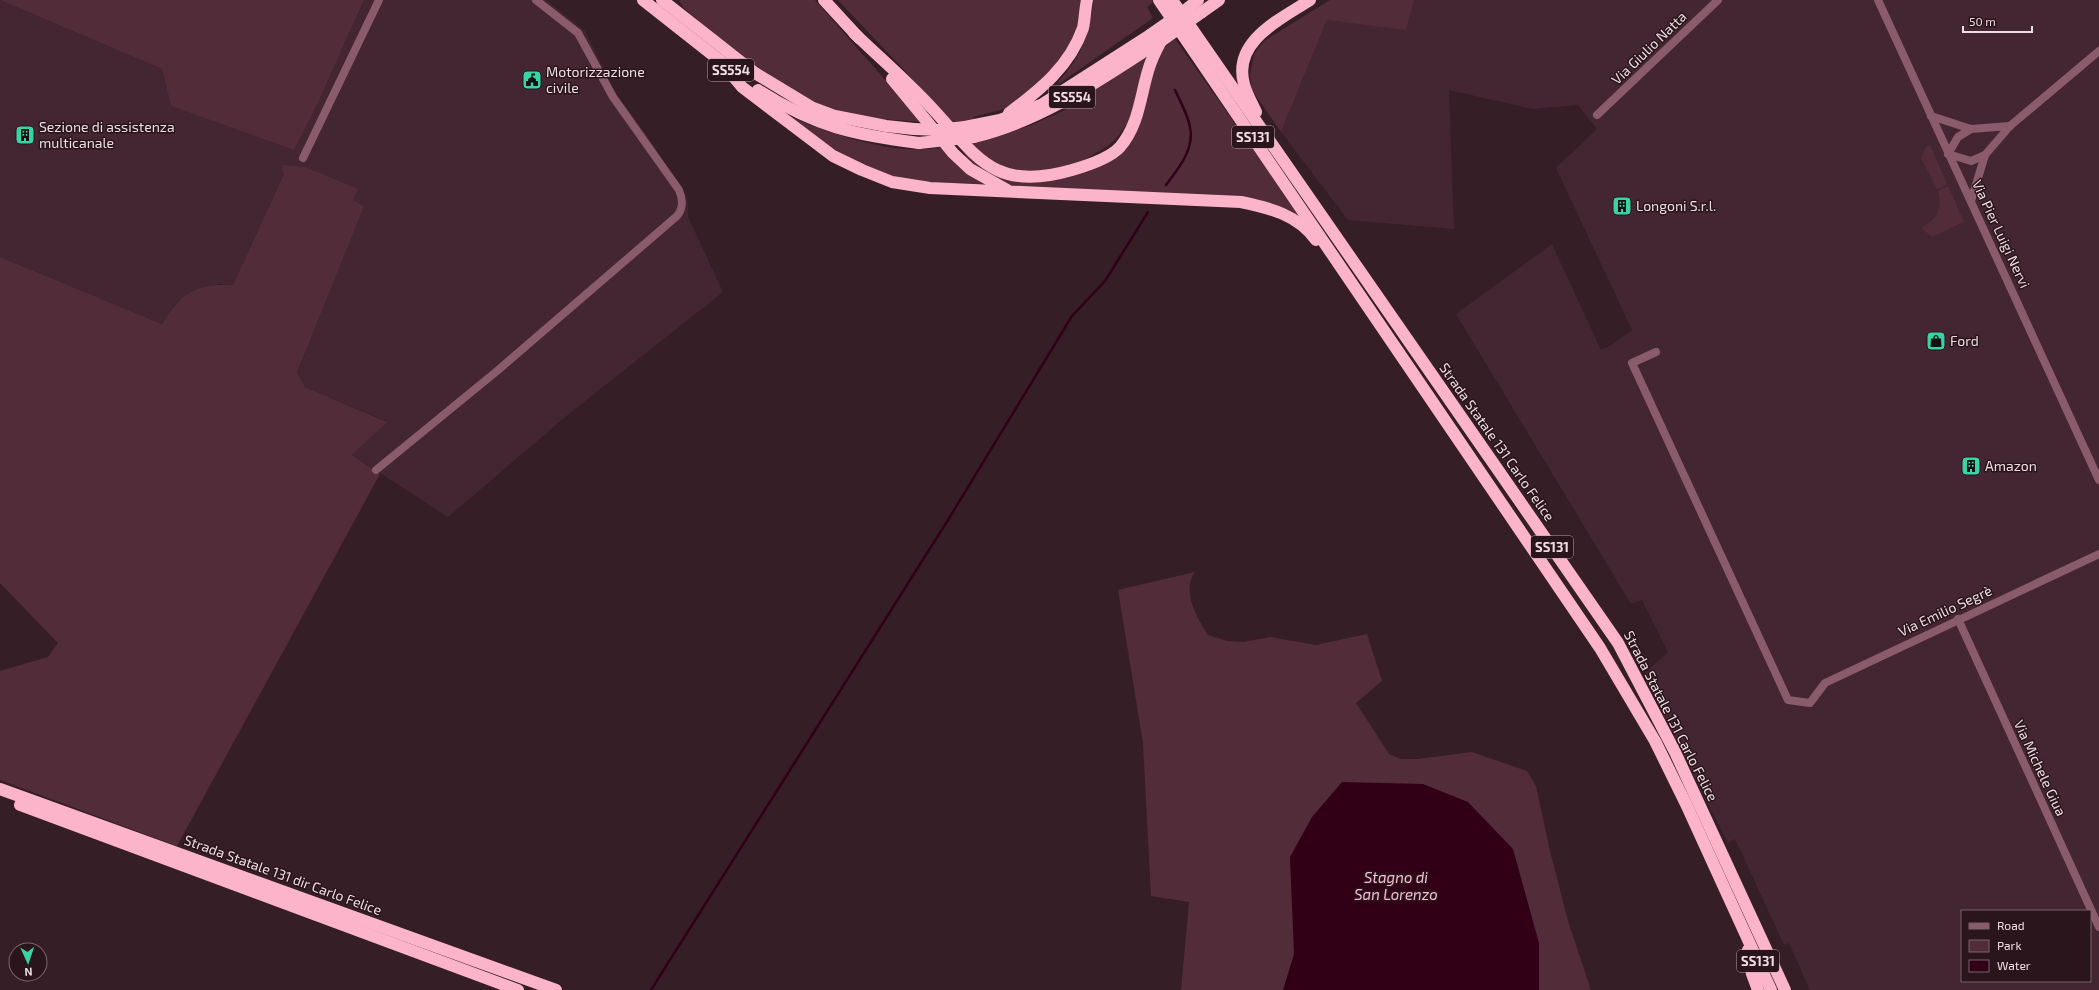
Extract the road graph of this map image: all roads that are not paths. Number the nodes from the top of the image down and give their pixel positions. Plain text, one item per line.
1 (379, 0) edge
2 (536, 0) edge
3 (643, 0) edge
4 (662, 0) edge
5 (673, 0) edge
6 (824, 0) edge
7 (1087, 0) edge
8 (1159, 0) edge
9 (1172, 0) edge
10 (1219, 0) edge
11 (1310, 0) edge
12 (1718, 0) edge
13 (1878, 0) edge
14 (1198, 4) edge
15 (677, 12) junction
16 (854, 32) junction
17 (1156, 38) junction
18 (2099, 51) edge
19 (722, 63) junction
20 (1597, 116) dead end
21 (1931, 116) junction
22 (1000, 120) junction
23 (2010, 126) junction
24 (1971, 129) junction
25 (1266, 136) junction
26 (1948, 154) junction
27 (1985, 155) junction
28 (303, 158) dead end
29 (1010, 192) junction
30 (1971, 201) junction
31 (1347, 274) junction
32 (1656, 352) dead end
33 (2091, 462) junction
34 (2099, 469) edge
35 (376, 470) dead end
36 (2099, 480) edge
37 (2099, 554) edge
38 (1958, 619) junction
39 (0, 789) edge
40 (0, 798) edge
41 (2099, 927) edge
42 (1744, 931) junction
43 (1771, 957) junction
44 (518, 990) edge
45 (556, 990) edge
46 (1758, 990) edge
47 (1771, 990) edge
48 (1785, 990) edge
49 (1792, 990) edge

1 - 28 street
2 - 35 street
3 - 19 highway, SS554
4 - 15 highway, SS554
5 - 15 highway
6 - 16 highway
7 - 22 highway
8 - 31 highway, Strada Statale 131 Carlo Felice / SS131
9 - 25 highway, Strada Statale 131 Carlo Felice / SS131
10 - 14 highway, SS554
11 - 25 highway
12 - 20 street, Via Giulio Natta
13 - 21 street, Via Pier Luigi Nervi
14 - 17 highway, SS554, bridge
14 - 17 highway, SS554, bridge
15 - 22 highway, SS554, bridge
16 - 17 highway
16 - 29 highway
17 - 19 highway, SS554, bridge
17 - 22 highway, SS554
18 - 23 street
19 - 29 highway
21 - 24 street
21 - 26 street, Via Pier Luigi Nervi
23 - 24 street
23 - 27 street
24 - 26 street
25 - 43 highway, Strada Statale 131 Carlo Felice / SS131
26 - 27 street
26 - 30 street, Via Pier Luigi Nervi
27 - 30 street
29 - 31 highway
30 - 33 street, Via Pier Luigi Nervi
31 - 42 highway, Strada Statale 131 Carlo Felice / SS131
32 - 38 street, Via Emilio Segrè
33 - 34 street
33 - 36 street, Via Pier Luigi Nervi
37 - 38 street, Via Emilio Segrè
38 - 41 street, Via Michele Giua
39 - 45 highway, Strada Statale 131 dir Carlo Felice
40 - 44 highway, Strada Statale 131 dir Carlo Felice
42 - 46 highway
42 - 47 highway, Strada Statale 131 Carlo Felice / SS131
43 - 48 highway, Strada Statale 131 Carlo Felice / SS131
43 - 49 highway

